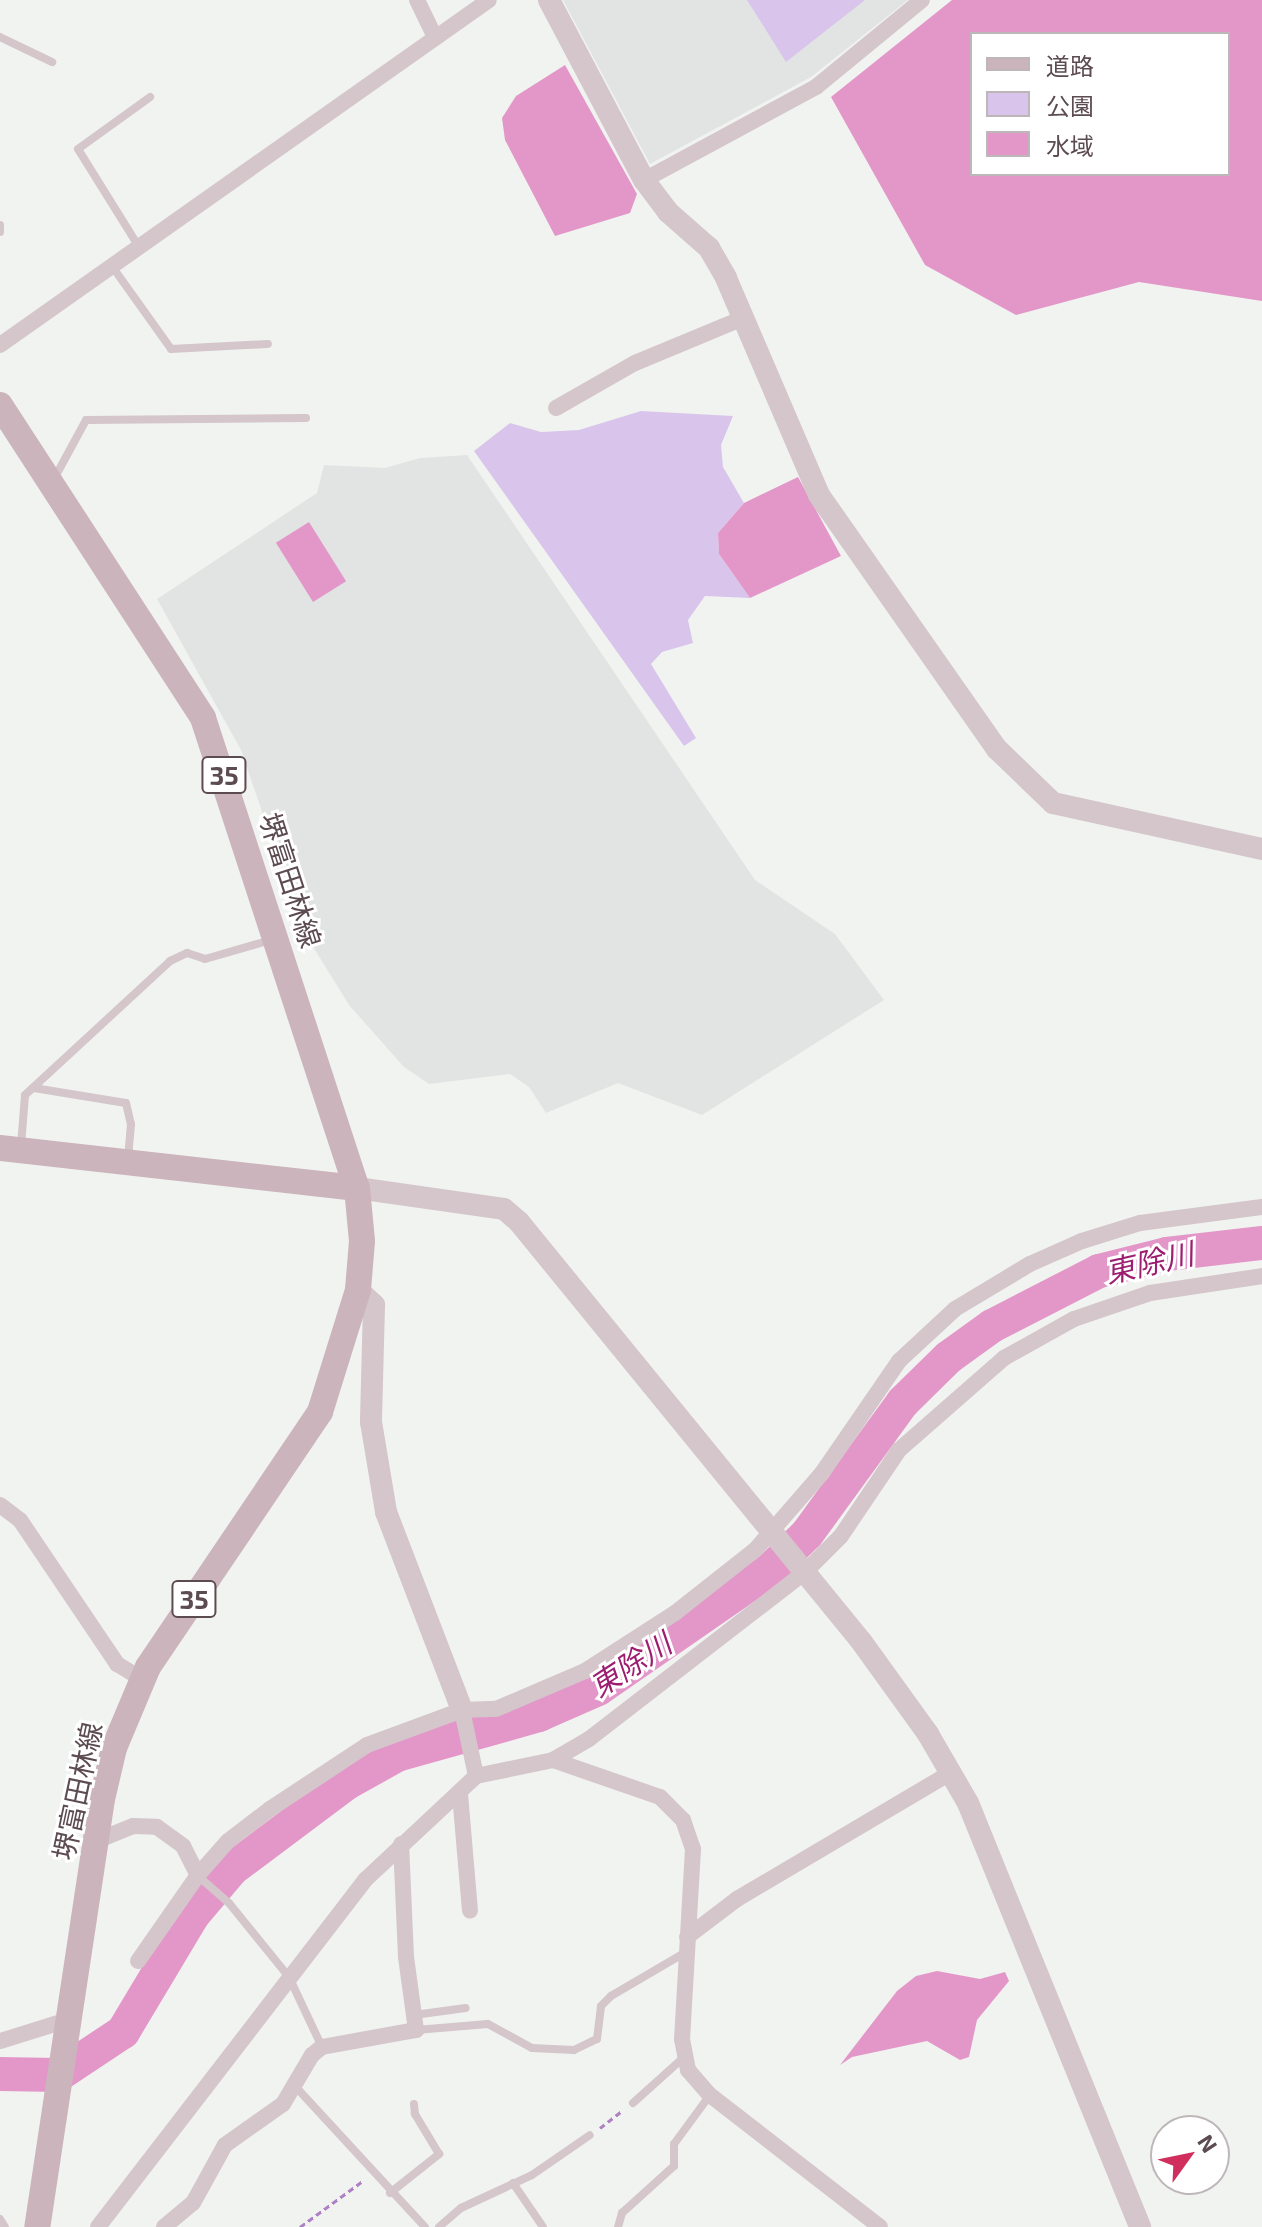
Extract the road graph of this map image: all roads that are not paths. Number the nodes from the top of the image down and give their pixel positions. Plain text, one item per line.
1 (417, 0) edge
2 (489, 0) edge
3 (549, 0) edge
4 (922, 0) edge
5 (0, 37) edge
6 (435, 37) junction
7 (52, 62) dead end
8 (150, 97) dead end
9 (644, 180) junction
10 (0, 225) edge
11 (0, 232) edge
12 (141, 249) junction
13 (114, 269) junction
14 (743, 318) junction
15 (268, 344) dead end
16 (0, 345) edge
17 (0, 405) edge
18 (556, 408) dead end
19 (306, 418) dead end
20 (50, 487) junction
21 (1262, 849) edge
22 (277, 939) junction
23 (34, 1088) junction
24 (10, 1149) edge
25 (128, 1162) junction
26 (357, 1188) junction
27 (1262, 1207) edge
28 (1262, 1276) edge
29 (358, 1290) junction
30 (0, 1505) edge
31 (775, 1536) junction
32 (802, 1569) junction
33 (142, 1679) junction
34 (463, 1717) junction
35 (553, 1760) junction
36 (476, 1771) junction
37 (950, 1773) junction
38 (460, 1794) junction
39 (96, 1841) junction
40 (401, 1844) junction
41 (198, 1876) junction
42 (470, 1911) dead end
43 (687, 1945) junction
44 (138, 1961) dead end
45 (289, 1977) junction
46 (466, 2008) dead end
47 (415, 2022) junction
48 (68, 2024) junction
49 (0, 2041) edge
50 (322, 2047) junction
51 (683, 2058) junction
52 (293, 2084) junction
53 (710, 2095) junction
54 (633, 2103) road end
55 (414, 2104) dead end
56 (590, 2135) road end
57 (513, 2183) junction
58 (390, 2193) junction
59 (0, 2219) edge
60 (5, 2227) edge
61 (37, 2227) edge
62 (98, 2227) edge
63 (164, 2227) edge
64 (425, 2227) edge
65 (439, 2227) edge
66 (543, 2227) edge
67 (618, 2227) edge
68 (880, 2227) edge
69 (1140, 2227) edge

1 - 6 street
2 - 6 street
3 - 9 street
4 - 9 street
5 - 7 lane
6 - 12 street
8 - 12 lane
9 - 14 street
10 - 11 lane
12 - 13 street
13 - 15 lane
13 - 16 street
14 - 18 street
14 - 21 street
17 - 20 main road, 堺富田林線 / 35
19 - 20 lane
20 - 22 main road, 堺富田林線 / 35
22 - 23 lane
22 - 26 main road, 堺富田林線 / 35
23 - 24 lane
23 - 25 lane
24 - 25 main road
25 - 26 main road
26 - 29 main road, 堺富田林線 / 35
26 - 31 street
27 - 31 street
28 - 32 street
29 - 33 main road, 堺富田林線 / 35
29 - 34 street
30 - 33 street
31 - 32 street
31 - 34 street
32 - 35 street
32 - 37 street
33 - 39 main road, 堺富田林線 / 35
34 - 36 street
34 - 41 street
35 - 36 street
35 - 43 street
36 - 38 street
37 - 43 street
37 - 69 street
38 - 40 street
38 - 42 street
39 - 41 street
39 - 48 main road, 堺富田林線 / 35
40 - 45 street
40 - 47 street
41 - 44 street
41 - 45 lane
43 - 47 lane
43 - 51 street
45 - 50 lane
45 - 62 street
46 - 47 lane
47 - 50 street
48 - 49 street
48 - 61 main road, 堺富田林線 / 35
50 - 52 street
51 - 53 street
51 - 54 lane
52 - 58 lane
52 - 63 street
53 - 67 lane
53 - 68 street
55 - 58 lane
56 - 57 lane
57 - 65 lane
57 - 66 lane
58 - 64 lane
59 - 60 lane

